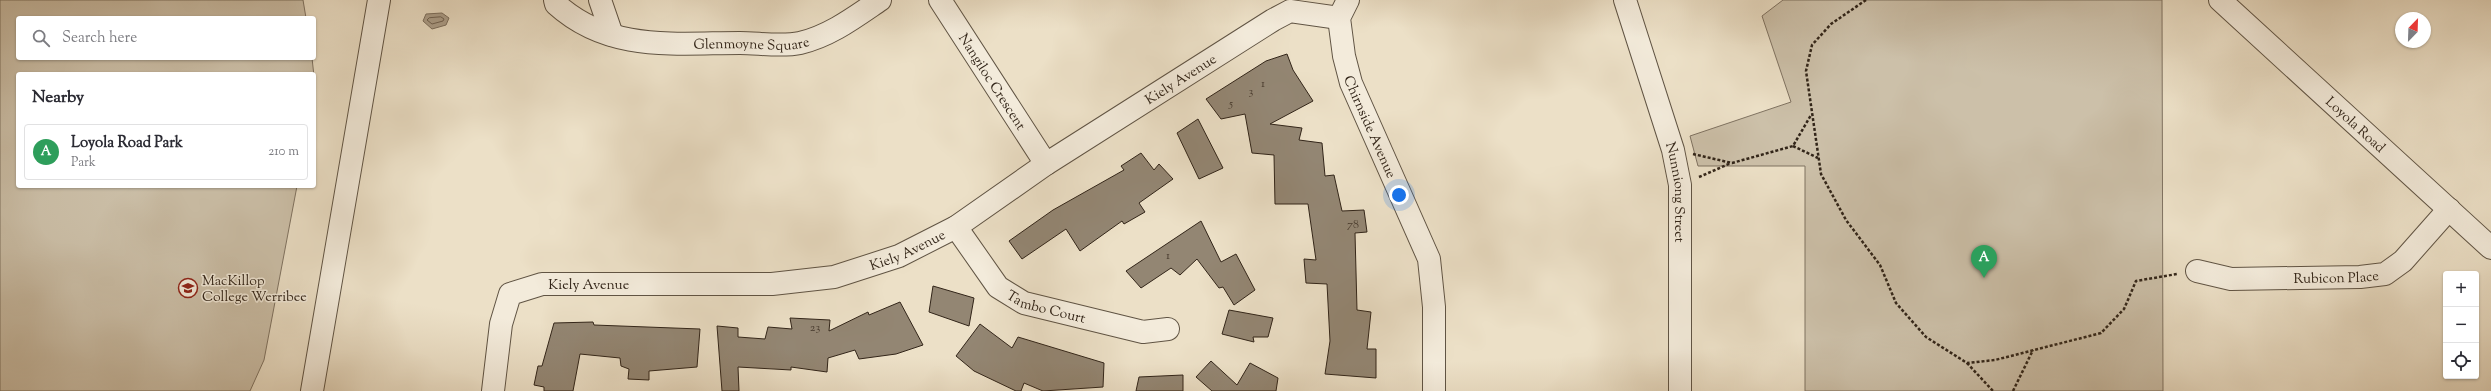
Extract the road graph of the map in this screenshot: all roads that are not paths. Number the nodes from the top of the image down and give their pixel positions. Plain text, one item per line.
1 (379, 0) edge
2 (555, 0) edge
3 (600, 0) edge
4 (880, 0) edge
5 (940, 0) edge
6 (1625, 0) edge
7 (2225, 1) edge
8 (1343, 9) edge
9 (612, 35) junction
10 (1046, 164) junction
11 (2449, 209) junction
12 (956, 227) junction
13 (2491, 248) edge
14 (2197, 271) road end
15 (1168, 329) dead end
16 (312, 391) edge
17 (493, 391) edge
18 (1434, 391) edge
19 (1680, 391) edge

1 - 16 street
2 - 9 street, Glenmoyne Square
3 - 9 street
4 - 9 street, Glenmoyne Square
5 - 10 street, Nangiloc Crescent
6 - 19 street, Nunniong Street
7 - 11 street, Loyola Road
8 - 10 street, Kiely Avenue
8 - 18 street, Chirnside Avenue
10 - 12 street, Kiely Avenue
11 - 13 street, Loyola Road
11 - 14 street, Rubicon Place
12 - 15 street, Tambo Court
12 - 17 street, Kiely Avenue

